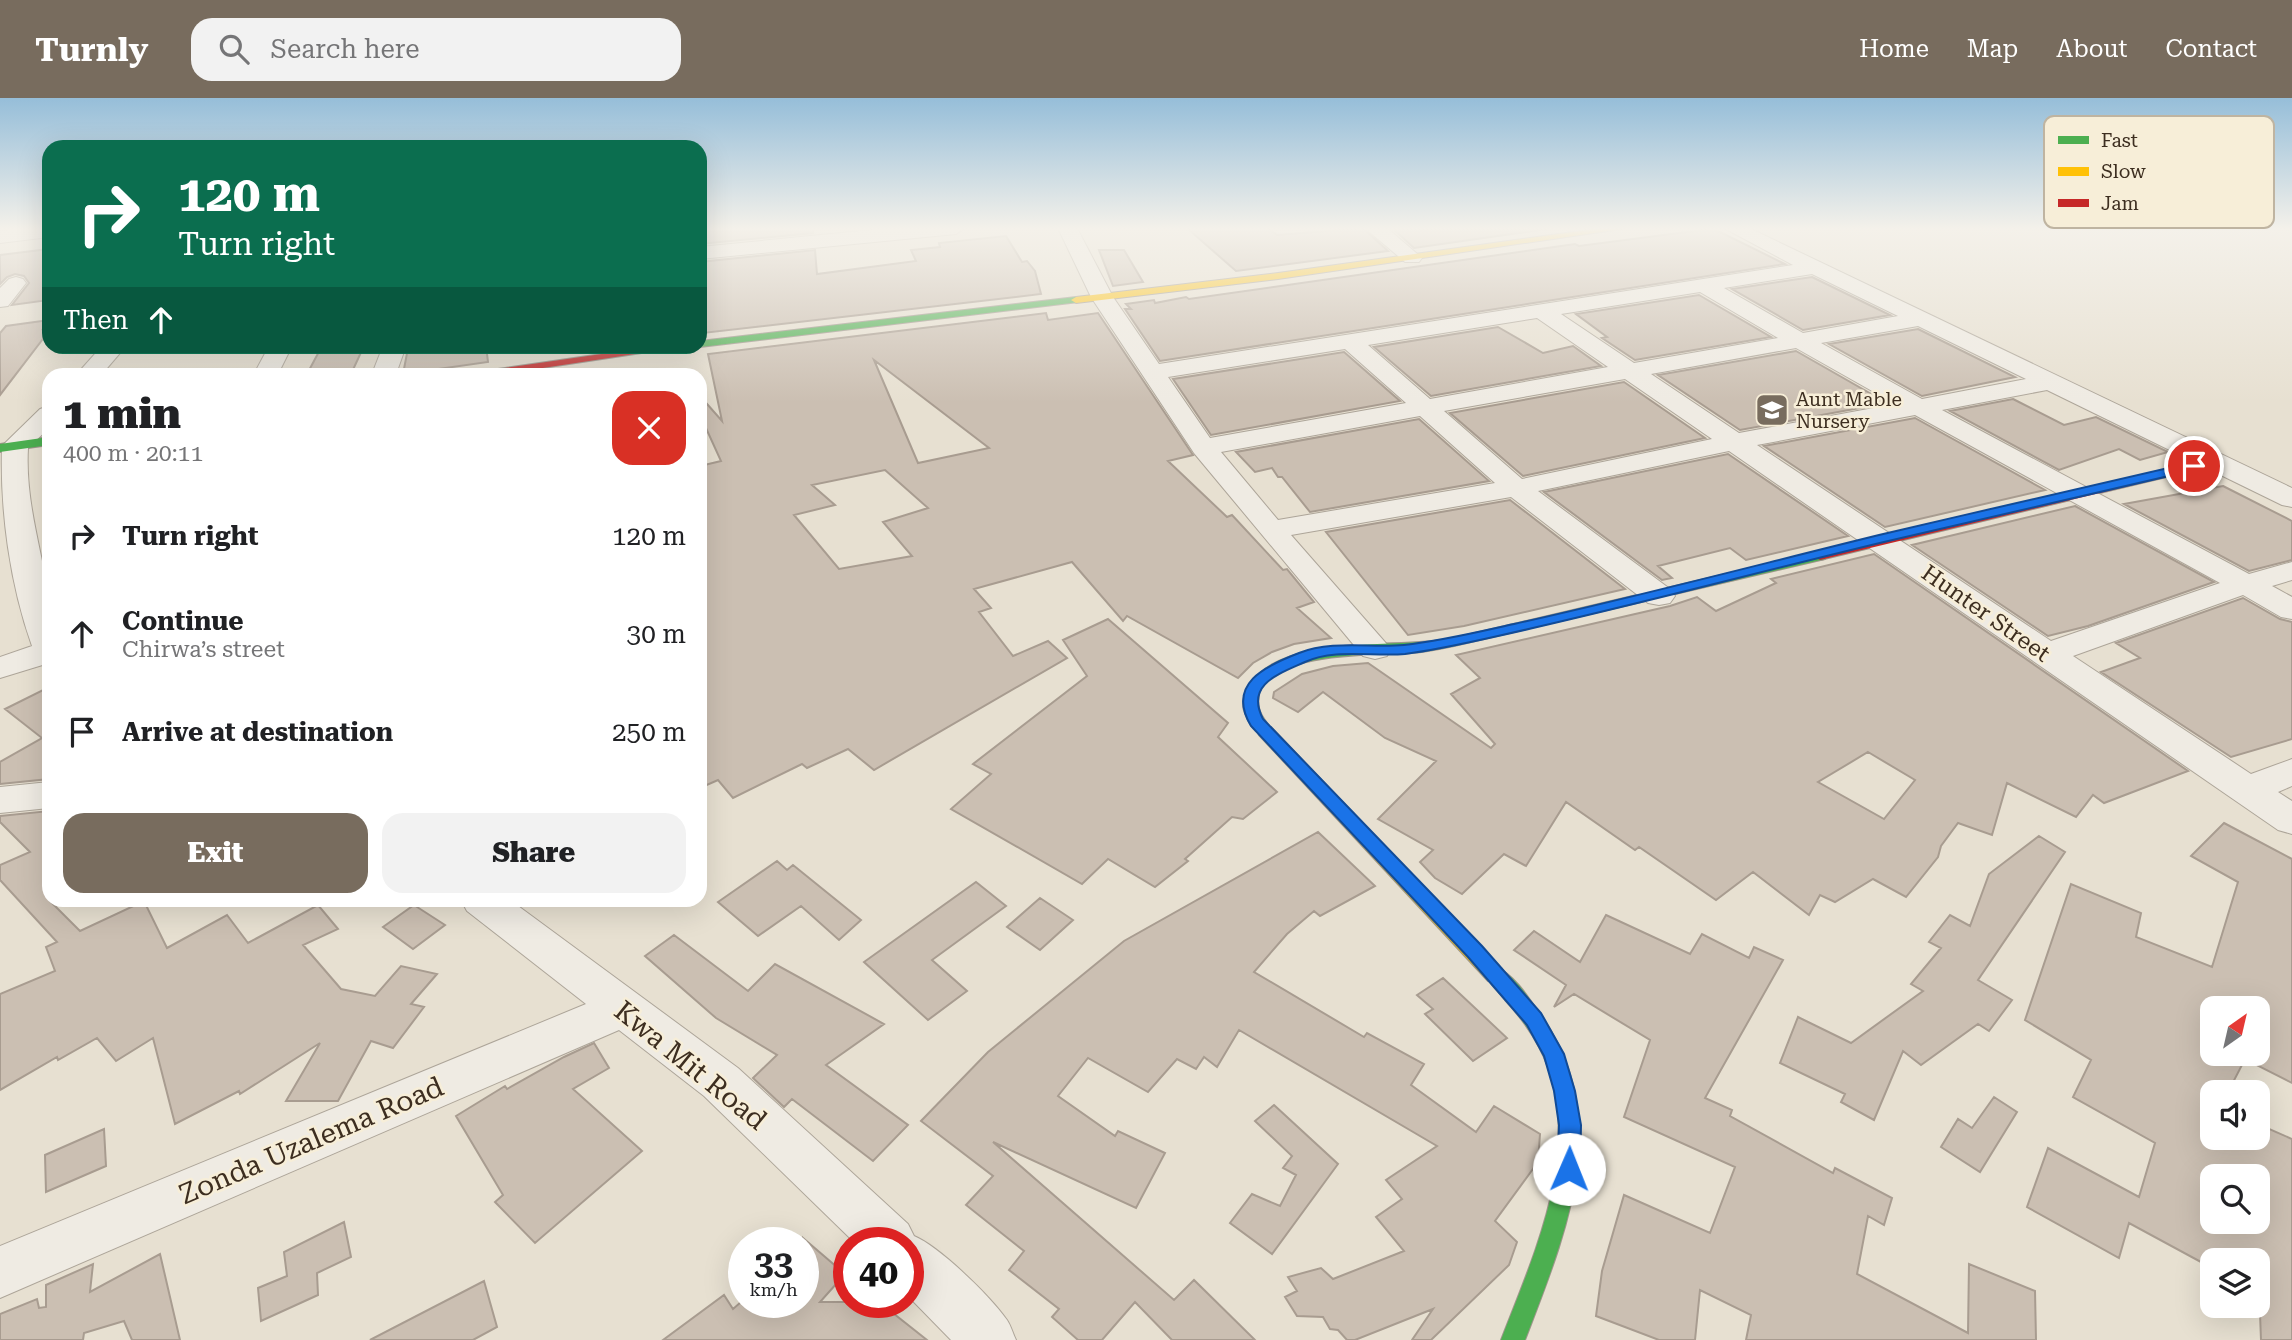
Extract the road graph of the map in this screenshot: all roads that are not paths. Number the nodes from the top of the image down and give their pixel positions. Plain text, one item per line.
1 (14, 286) edge
2 (1096, 286) edge
3 (1195, 286) edge
4 (1705, 286) joint
5 (1851, 286) edge
6 (1102, 298) junction
7 (0, 301) edge
8 (1541, 311) junction
9 (1920, 319) junction
10 (1350, 341) junction
11 (1798, 341) junction
12 (707, 343) edge
13 (108, 354) edge
14 (584, 354) edge
15 (95, 368) edge
16 (514, 368) edge
17 (1628, 370) junction
18 (1154, 372) junction
19 (2050, 382) junction
20 (1426, 408) junction
21 (1916, 408) junction
22 (42, 420) edge
23 (42, 442) edge
24 (1733, 442) junction
25 (8, 447) edge
26 (1203, 447) junction
27 (2217, 461) junction
28 (1516, 488) junction
29 (2080, 492) junction
30 (2292, 499) edge
31 (1271, 530) junction
32 (1880, 539) junction
33 (2292, 571) edge
34 (2246, 584) junction
35 (1659, 596) junction
36 (2292, 610) edge
37 (42, 633) edge
38 (1376, 649) junction
39 (42, 653) edge
40 (2046, 654) junction
41 (0, 668) edge
42 (2292, 772) edge
43 (2246, 790) junction
44 (42, 796) edge
45 (0, 800) edge
46 (2292, 820) edge
47 (490, 907) edge
48 (623, 1008) junction
49 (874, 1227) edge
50 (0, 1272) edge
51 (924, 1275) edge
52 (988, 1340) edge
53 (1513, 1340) edge

1 - 7 street
2 - 6 street
3 - 6 street
4 - 8 street
4 - 11 street
5 - 9 street
6 - 12 street
6 - 18 street
8 - 10 street
8 - 17 street, Hunter Street
9 - 11 street
9 - 19 street
10 - 18 street
10 - 20 street
11 - 17 street
11 - 21 street
13 - 15 street
14 - 16 street
17 - 20 street
17 - 24 street, Hunter Street
18 - 26 street
19 - 21 street
19 - 27 street
20 - 26 street
20 - 28 street
21 - 24 street
21 - 29 street
22 - 25 street
23 - 25 street
24 - 28 street
24 - 32 street, Hunter Street
25 - 37 street
26 - 31 street
27 - 29 street
27 - 30 street
28 - 31 street
28 - 35 street
29 - 32 street
29 - 34 street
31 - 38 street
32 - 35 street
32 - 40 street, Hunter Street
33 - 34 street
34 - 36 street
34 - 40 street
35 - 38 street
38 - 53 street
39 - 41 street
40 - 43 street, Hunter Street
42 - 43 street
43 - 46 street, Hunter Street
44 - 45 street
47 - 48 street, Kwa Mit Road
48 - 49 street, Kwa Mit Road
48 - 50 street, Zonda Uzalema Road
51 - 52 street

